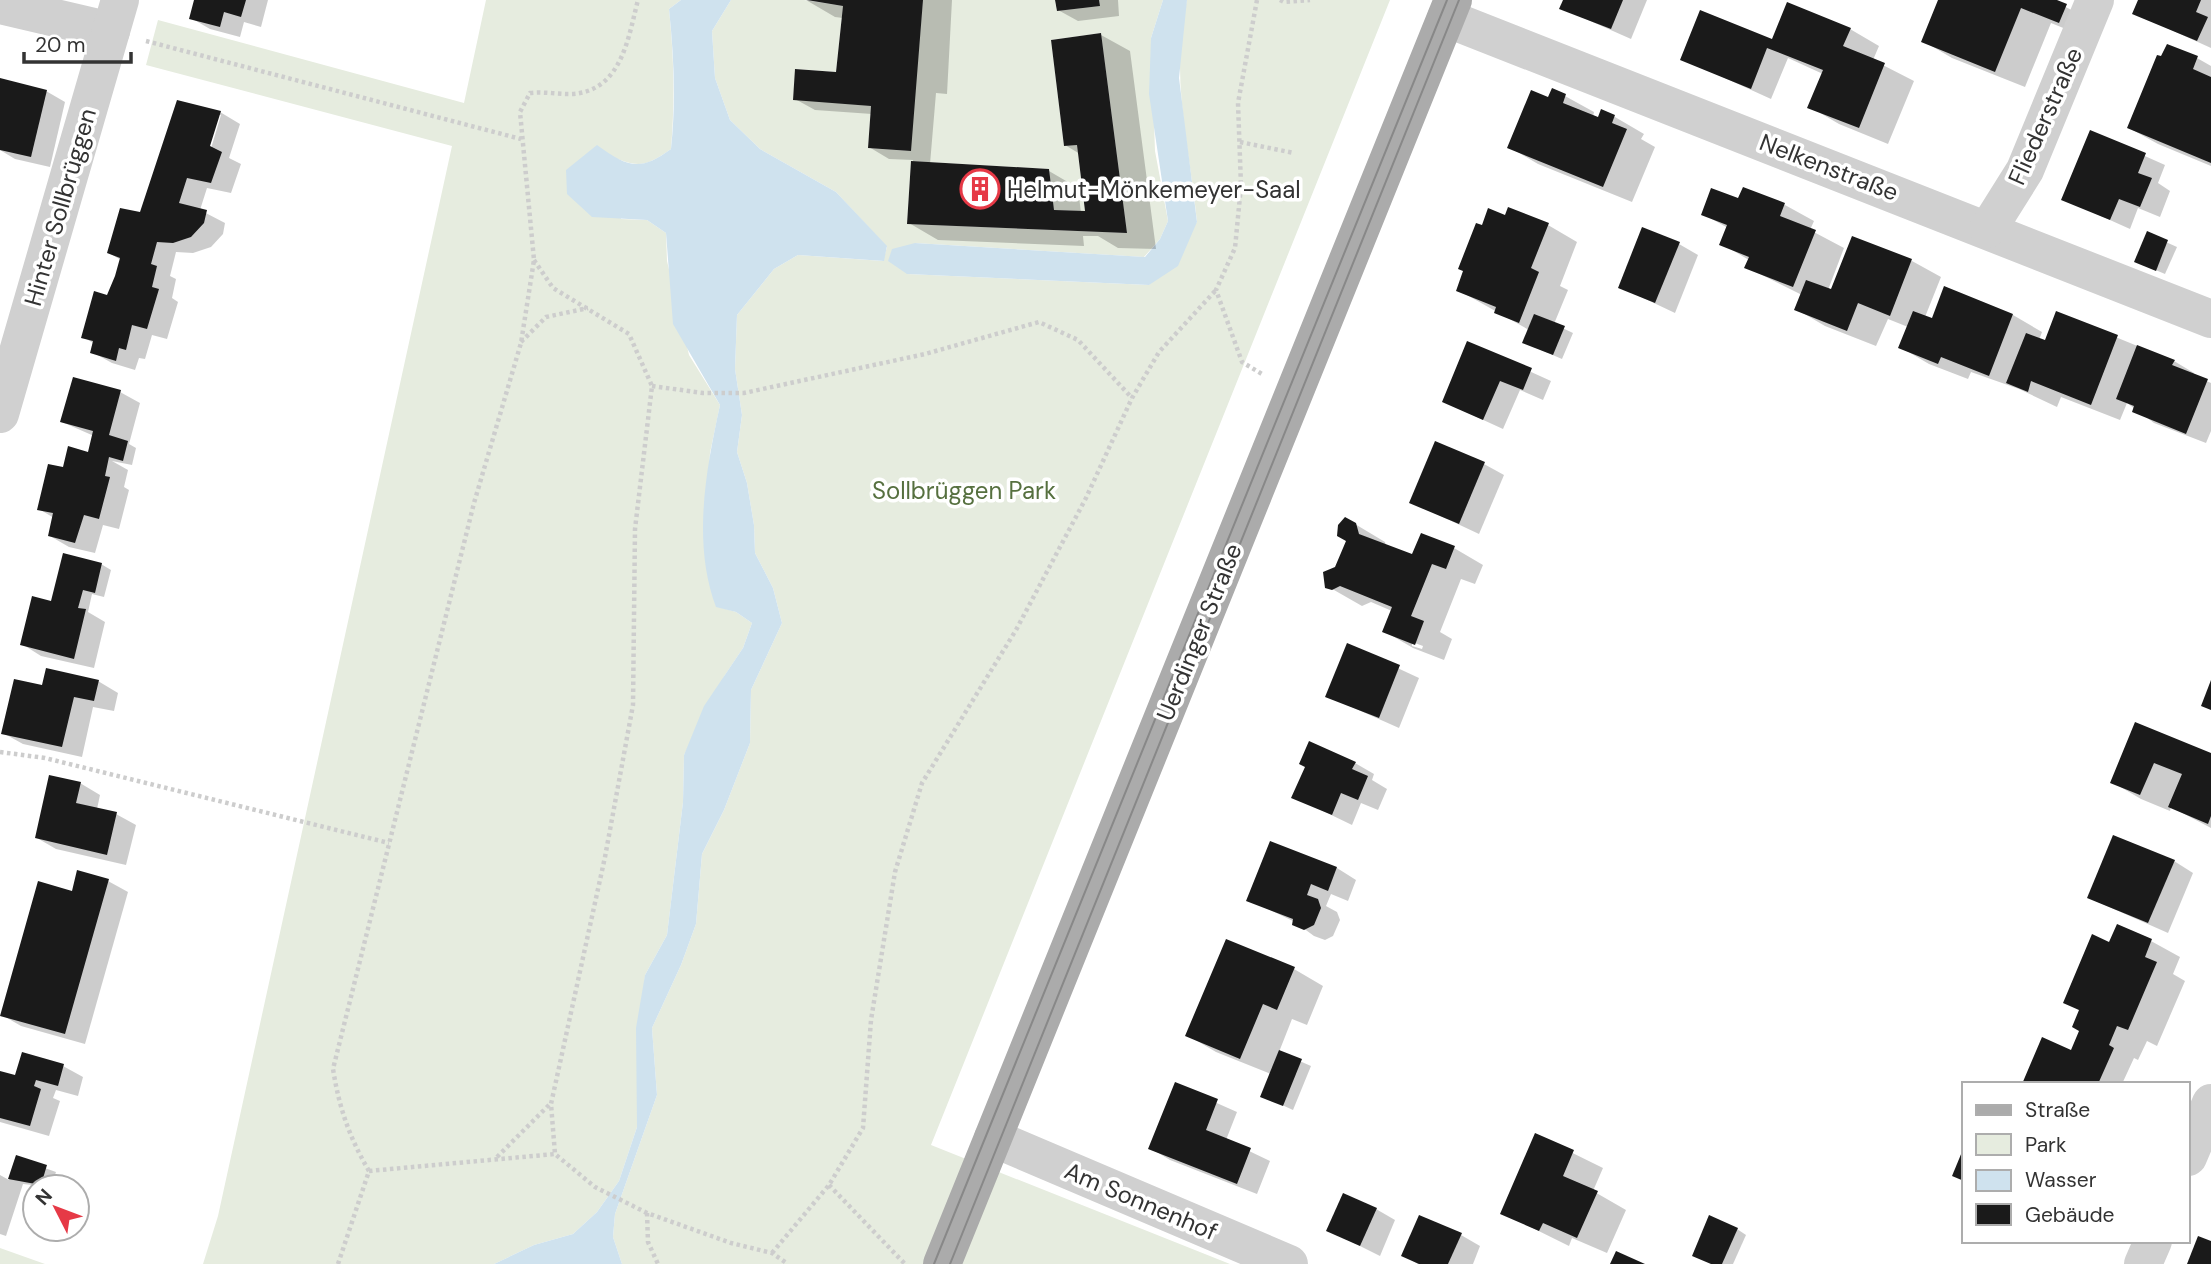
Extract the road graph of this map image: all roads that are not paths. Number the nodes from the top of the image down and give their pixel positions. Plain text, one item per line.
1 (2095, 0) edge
2 (0, 5) edge
3 (1449, 9) edge
4 (115, 15) edge
5 (1988, 229) junction
6 (2211, 319) edge
7 (0, 414) edge
8 (2211, 1103) edge
9 (993, 1138) junction
10 (2190, 1152) edge
11 (2152, 1243) edge
12 (942, 1264) edge
13 (1289, 1264) edge
14 (2143, 1264) edge

1 - 5 street, Fliederstraße
2 - 4 street
3 - 5 street, Nelkenstraße
3 - 9 main road, Uerdinger Straße
4 - 7 street, Hinter Sollbrüggen
5 - 6 street, Nelkenstraße
8 - 10 street
9 - 12 main road, Uerdinger Straße
9 - 13 street, Am Sonnenhof
11 - 14 street

